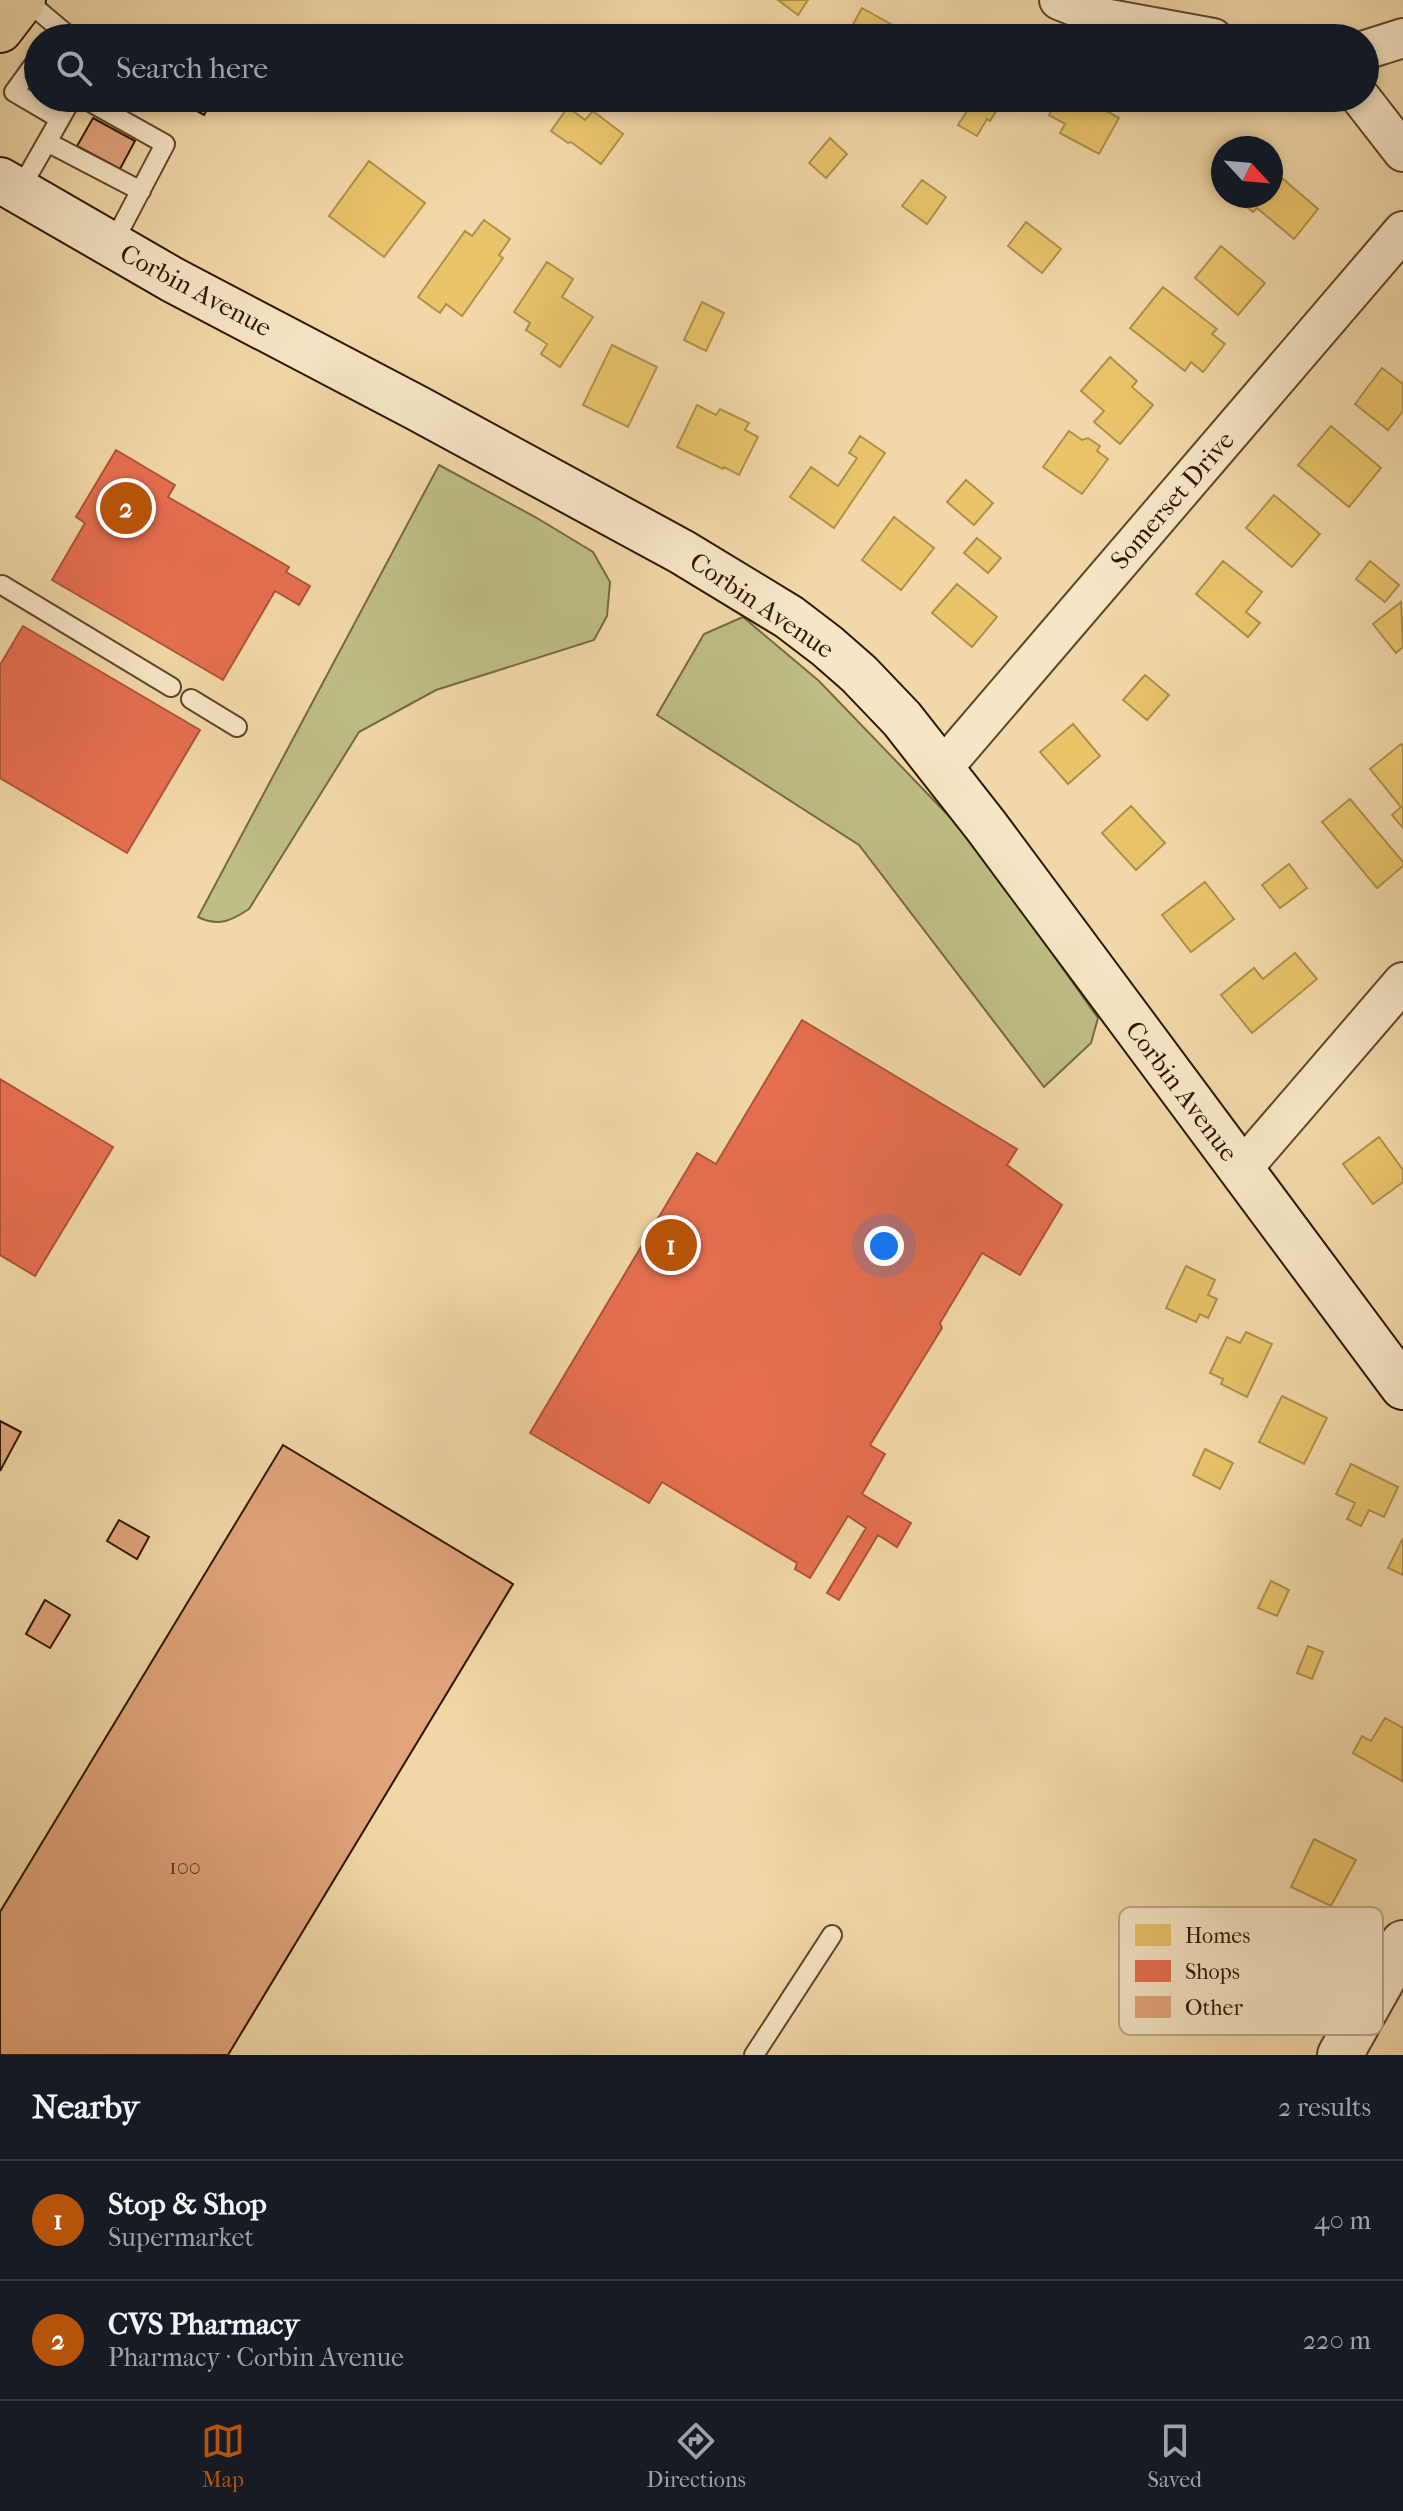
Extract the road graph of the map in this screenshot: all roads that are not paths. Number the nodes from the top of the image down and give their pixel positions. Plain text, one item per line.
1 (24, 0) edge
2 (1059, 0) edge
3 (49, 24) edge
4 (1137, 24) edge
5 (0, 30) edge
6 (1403, 38) edge
7 (1379, 46) edge
8 (24, 72) edge
9 (7, 88) edge
10 (48, 112) edge
11 (64, 112) edge
12 (108, 112) edge
13 (1372, 112) edge
14 (60, 119) junction
15 (47, 142) junction
16 (1403, 152) edge
17 (10, 185) edge
18 (141, 191) junction
19 (1403, 231) edge
20 (112, 245) junction
21 (2, 585) dead end
22 (171, 687) dead end
23 (191, 699) dead end
24 (237, 727) dead end
25 (942, 769) junction
26 (1403, 982) edge
27 (1241, 1170) junction
28 (1403, 1387) edge
29 (832, 1935) dead end
30 (1403, 1943) edge
31 (1383, 1979) edge
32 (1351, 2035) edge
33 (754, 2055) edge
34 (1340, 2055) edge

1 - 3 lane
1 - 5 main road
2 - 4 street
6 - 7 street
8 - 9 lane
10 - 14 lane
11 - 14 lane
12 - 18 lane
13 - 16 street
14 - 15 lane
15 - 17 lane
15 - 18 lane
17 - 20 main road, Corbin Avenue
18 - 20 lane
19 - 25 street, Somerset Drive
20 - 25 main road, Corbin Avenue
21 - 22 lane
23 - 24 lane
25 - 27 main road, Corbin Avenue
26 - 27 street
27 - 28 main road, Corbin Avenue
29 - 33 lane
30 - 31 main road
32 - 34 main road

